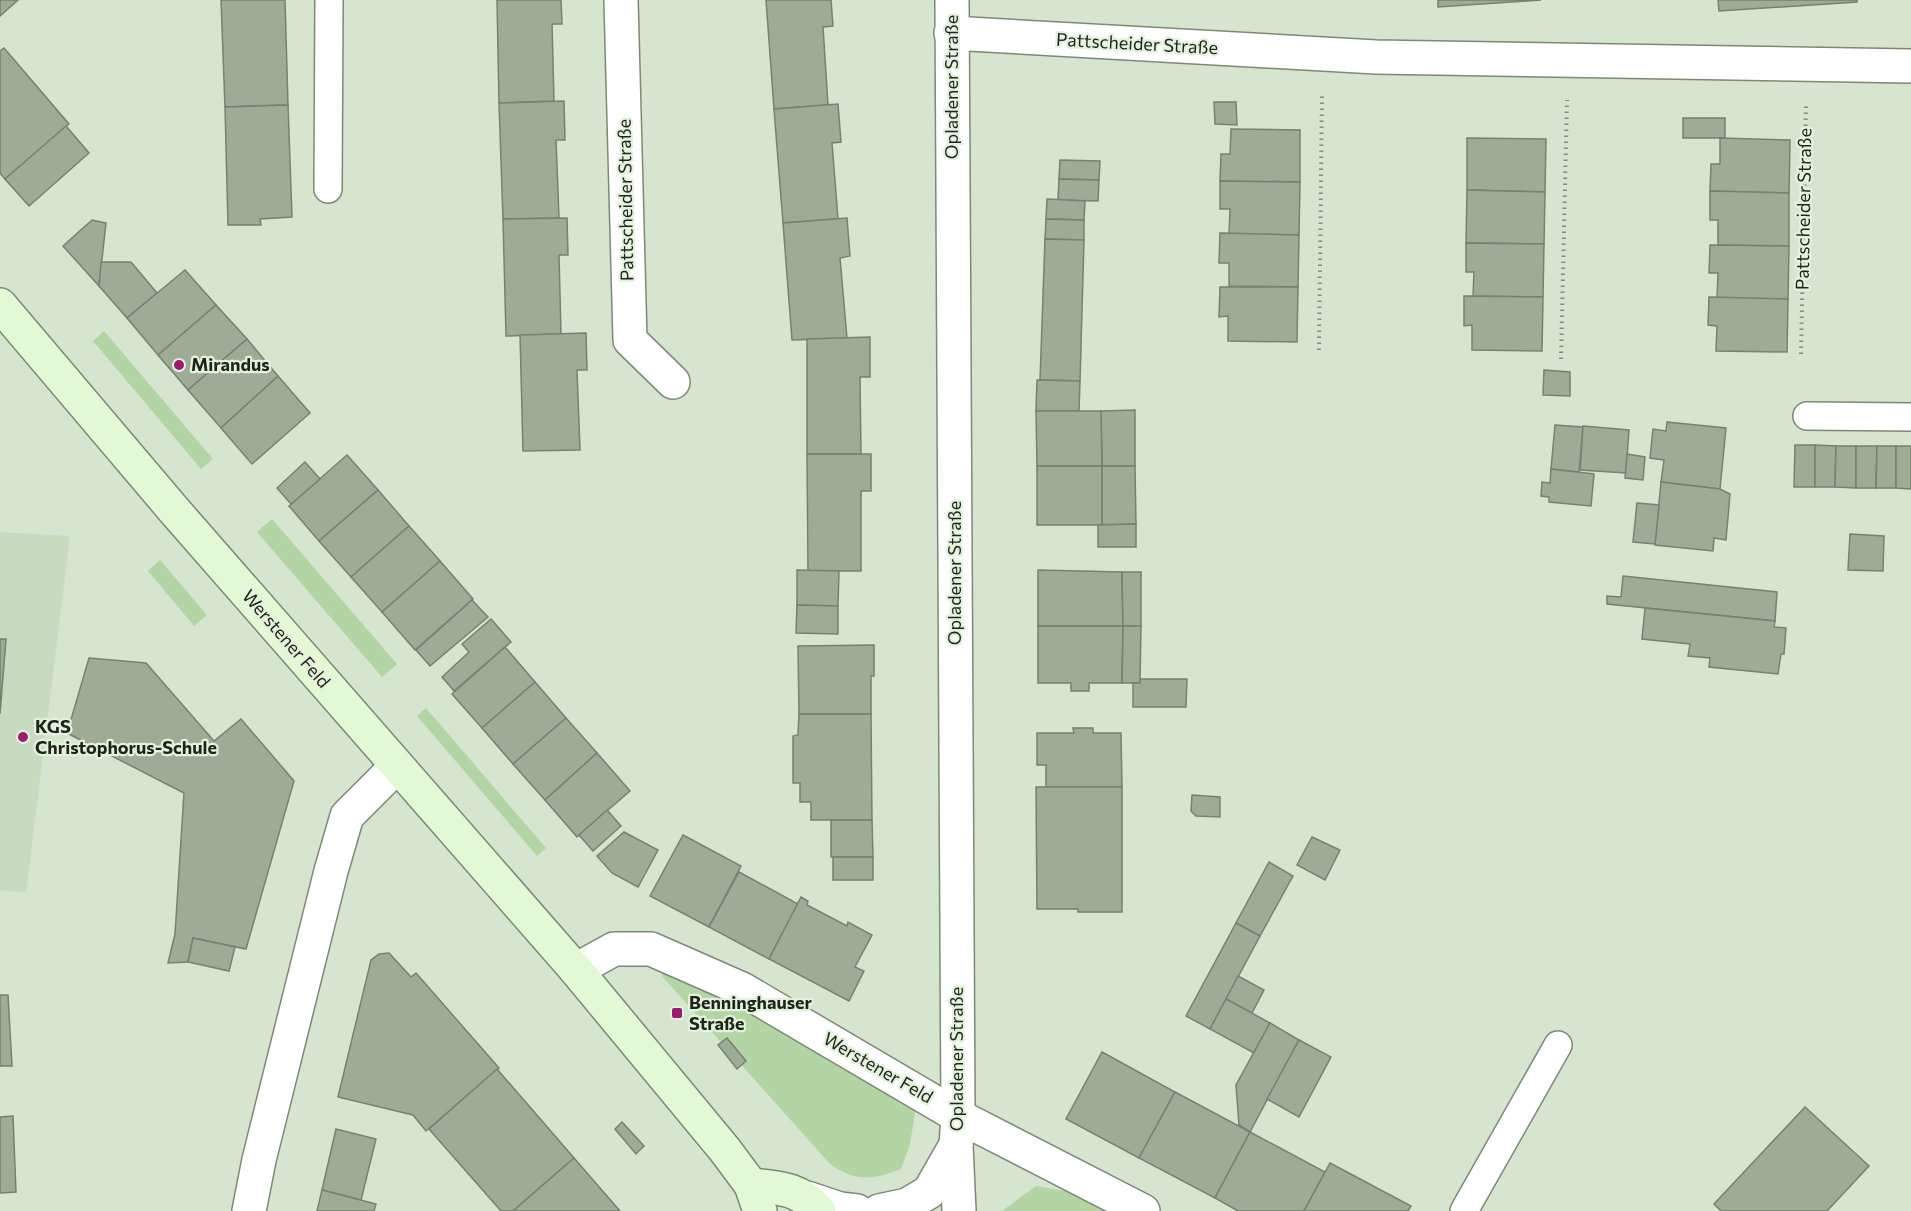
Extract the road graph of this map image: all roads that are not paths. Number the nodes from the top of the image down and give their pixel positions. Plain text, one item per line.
1 (329, 0) edge
2 (621, 0) edge
3 (952, 0) edge
4 (951, 33) junction
5 (1911, 66) edge
6 (328, 189) dead end
7 (0, 305) edge
8 (673, 382) dead end
9 (1807, 416) dead end
10 (1911, 417) edge
11 (397, 766) junction
12 (576, 970) junction
13 (1558, 1045) dead end
14 (957, 1130) junction
15 (756, 1198) edge
16 (813, 1204) edge
17 (249, 1211) edge
18 (857, 1211) edge
19 (879, 1211) edge
20 (959, 1211) edge
21 (1143, 1211) edge
22 (1464, 1211) edge

1 - 6 lane
2 - 8 street, Pattscheider Straße
3 - 4 street, Opladener Straße
4 - 5 street, Pattscheider Straße
4 - 14 street, Opladener Straße
7 - 11 main road, Werstener Feld
9 - 10 lane
11 - 12 main road, Werstener Feld
11 - 17 street
12 - 14 street, Werstener Feld
12 - 15 main road, Werstener Feld
13 - 22 lane
14 - 19 street, Opladener Straße
14 - 20 street, Opladener Straße
14 - 21 street, Werstener Feld
15 - 16 main road, Werstener Feld
16 - 18 street

